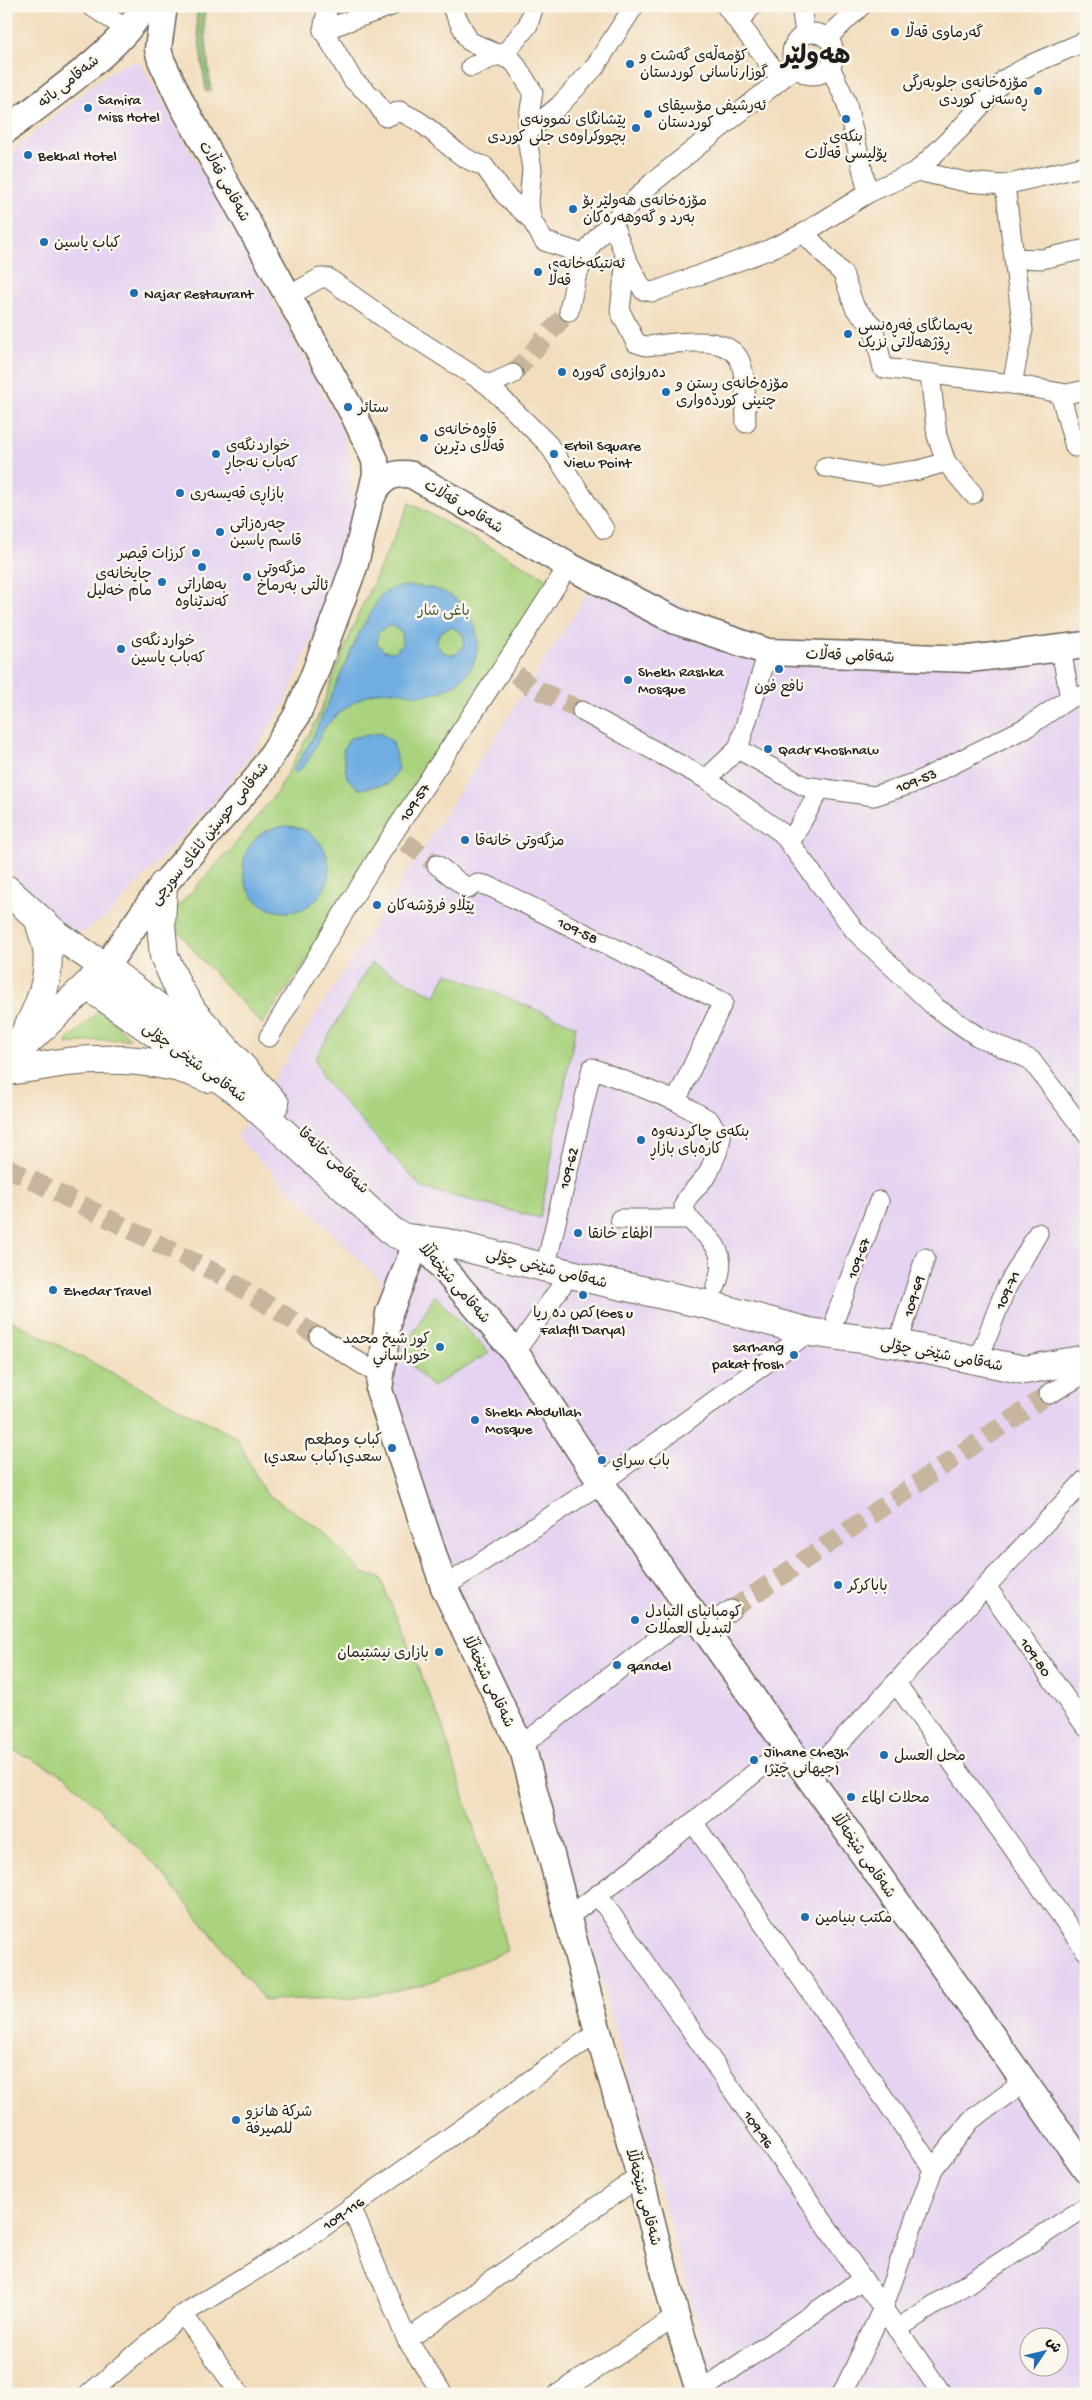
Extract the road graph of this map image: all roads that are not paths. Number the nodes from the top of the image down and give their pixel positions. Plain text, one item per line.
1 (91, 6) edge
2 (143, 6) edge
3 (164, 6) edge
4 (328, 6) edge
5 (391, 6) edge
6 (451, 6) edge
7 (534, 6) edge
8 (634, 6) edge
9 (726, 6) edge
10 (752, 6) edge
11 (801, 6) edge
12 (861, 6) edge
13 (739, 22) junction
14 (128, 30) junction
15 (323, 30) junction
16 (805, 34) junction
17 (827, 38) junction
18 (1086, 41) edge
19 (158, 49) junction
20 (500, 54) junction
21 (471, 67) dead end
22 (796, 67) junction
23 (830, 68) junction
24 (781, 79) junction
25 (11, 120) edge
26 (526, 133) junction
27 (1086, 166) edge
28 (917, 171) junction
29 (1005, 185) junction
30 (868, 193) junction
31 (531, 219) junction
32 (612, 222) junction
33 (804, 233) junction
34 (1086, 249) edge
35 (586, 255) junction
36 (626, 258) junction
37 (1014, 258) junction
38 (287, 297) junction
39 (569, 311) tunnel mouth
40 (513, 374) tunnel mouth
41 (930, 374) junction
42 (488, 384) junction
43 (1012, 384) junction
44 (1086, 390) edge
45 (1060, 393) junction
46 (746, 423) dead end
47 (1075, 447) dead end
48 (946, 462) junction
49 (825, 467) dead end
50 (973, 494) dead end
51 (372, 496) junction
52 (604, 529) dead end
53 (565, 571) dead end
54 (1073, 647) edge
55 (768, 652) junction
56 (1078, 697) edge
57 (582, 711) tunnel mouth
58 (738, 749) junction
59 (706, 779) junction
60 (820, 789) junction
61 (790, 844) junction
62 (437, 865) tunnel mouth
63 (163, 885) junction
64 (6, 889) edge
65 (39, 920) junction
66 (96, 977) junction
67 (269, 1037) dead end
68 (8, 1063) edge
69 (246, 1085) junction
70 (676, 1101) junction
71 (1086, 1134) edge
72 (879, 1200) dead end
73 (620, 1219) dead end
74 (688, 1219) junction
75 (1038, 1233) dead end
76 (418, 1239) junction
77 (925, 1258) dead end
78 (558, 1272) junction
79 (716, 1286) dead end
80 (836, 1316) dead end
81 (809, 1332) junction
82 (901, 1334) dead end
83 (319, 1337) tunnel mouth
84 (982, 1350) dead end
85 (515, 1352) junction
86 (1086, 1359) edge
87 (1086, 1372) edge
88 (381, 1376) junction
89 (1049, 1394) tunnel mouth
90 (1086, 1479) edge
91 (601, 1483) junction
92 (986, 1586) junction
93 (444, 1587) junction
94 (731, 1610) tunnel mouth
95 (697, 1620) junction
96 (896, 1683) junction
97 (1082, 1715) edge
98 (521, 1746) junction
99 (787, 1747) junction
100 (808, 1777) junction
101 (693, 1822) junction
102 (598, 1895) junction
103 (568, 1917) junction
104 (1086, 1951) edge
105 (598, 2032) junction
106 (1024, 2082) junction
107 (1083, 2160) edge
108 (933, 2169) junction
109 (640, 2176) junction
110 (351, 2207) junction
111 (1086, 2207) edge
112 (863, 2279) junction
113 (883, 2308) junction
114 (183, 2314) junction
115 (676, 2317) junction
116 (897, 2329) junction
117 (407, 2340) junction
118 (700, 2393) edge
119 (89, 2394) edge
120 (240, 2394) edge
121 (443, 2394) edge
122 (558, 2394) edge
123 (842, 2394) edge
124 (942, 2394) edge

1 - 14 street
2 - 14 main road
3 - 19 main road, شەقامی قەڵات
4 - 15 street
5 - 15 street
6 - 20 street
7 - 20 street
8 - 26 street
9 - 13 street
10 - 13 street
11 - 16 street
12 - 17 street
13 - 24 street
14 - 19 main road
14 - 25 main road, شەقامی باتە
15 - 31 street
16 - 17 street
16 - 22 street
17 - 23 street
18 - 28 street
19 - 38 main road, شەقامی قەڵات
20 - 21 street
20 - 26 street
22 - 23 street
22 - 24 street
23 - 30 street
24 - 32 street
26 - 31 street
27 - 29 street
28 - 29 street
28 - 30 street
29 - 37 street
30 - 33 street
31 - 35 street
32 - 35 street
32 - 36 street
33 - 36 street
33 - 41 street
34 - 37 street
35 - 39 street
36 - 46 street
37 - 43 street
38 - 42 street
38 - 51 main road, شەقامی قەڵات
40 - 42 street
41 - 43 street
41 - 48 street
42 - 52 street
43 - 45 street
44 - 45 street
45 - 47 street
48 - 49 street
48 - 50 street
51 - 55 main road, شەقامی قەڵات
51 - 63 main road, شەقامی حوسێن ئاغای سورچی
53 - 67 street, 109-57
54 - 55 main road, شەقامی قەڵات
54 - 56 street
55 - 58 street
56 - 60 street, 109-53
57 - 59 street
58 - 59 street
58 - 60 street, 109-53
59 - 61 street
60 - 61 street
61 - 71 street
62 - 70 street, 109-58
63 - 66 main road, شەقامی حوسێن ئاغای سورچی
63 - 69 main road
64 - 65 main road, شەقامی شێخی چۆلی
65 - 66 main road, شەقامی شێخی چۆلی
65 - 68 main road
66 - 68 main road
66 - 69 main road, شەقامی شێخی چۆلی
68 - 69 main road
69 - 76 main road, شەقامی خانەقا
70 - 74 street
70 - 78 street, 109-62
72 - 80 street, 109-67
73 - 74 street
74 - 79 street
75 - 84 street, 109-71
76 - 78 main road, شەقامی شێخی چۆلی
76 - 85 main road, شەقامی شێخەڵڵا
76 - 88 main road, شەقامی شێخەڵڵا
77 - 82 street, 109-69
78 - 81 main road, شەقامی شێخی چۆلی
78 - 85 street, 109-62
81 - 86 main road, شەقامی شێخی چۆلی
81 - 91 street
83 - 88 street
85 - 91 main road, شەقامی شێخەڵڵا
87 - 89 street
88 - 93 main road, شەقامی شێخەڵڵا
90 - 92 street
91 - 93 street
91 - 95 main road, شەقامی شێخەڵڵا
92 - 96 street
92 - 97 street, 109-80
93 - 98 main road, شەقامی شێخەڵڵا
94 - 95 street
95 - 98 street
95 - 99 main road, شەقامی شێخەڵڵا
96 - 100 street
96 - 104 street
98 - 103 main road, شەقامی شێخەڵڵا
99 - 100 main road, شەقامی شێخەڵڵا
99 - 101 street
100 - 106 main road, شەقامی شێخەڵڵا
101 - 102 street
101 - 108 street
102 - 103 street
102 - 112 street, 109-96
103 - 105 main road, شەقامی شێخەڵڵا
105 - 109 main road, شەقامی شێخەڵڵا
105 - 110 street, 109-116
106 - 107 main road, شەقامی شێخەڵڵا
106 - 108 street
108 - 113 street
109 - 115 main road, شەقامی شێخەڵڵا
109 - 117 street
110 - 114 street, 109-116
110 - 117 street
111 - 116 street
112 - 113 street, 109-96
112 - 118 street
113 - 116 street, 109-96
113 - 123 street
114 - 119 street, 109-116
114 - 120 street
115 - 118 main road, شەقامی شێخەڵڵا
115 - 122 street
116 - 124 street, 109-96
117 - 121 street

